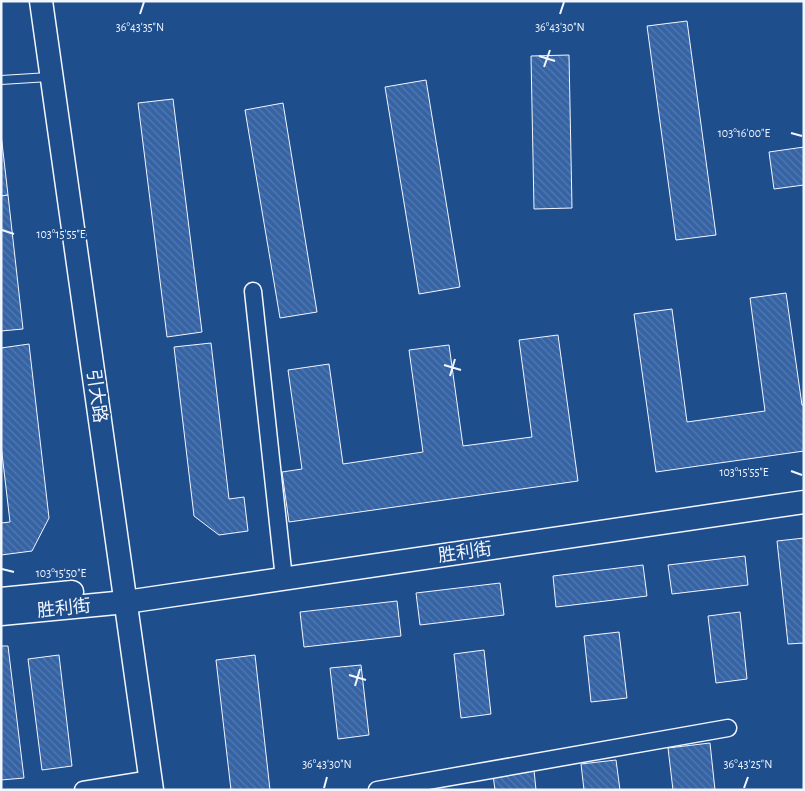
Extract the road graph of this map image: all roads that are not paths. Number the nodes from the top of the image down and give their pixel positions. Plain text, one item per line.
1 (41, 1) edge
2 (52, 77) junction
3 (1, 80) edge
4 (253, 291) dead end
5 (804, 502) edge
6 (284, 579) junction
7 (1, 598) edge
8 (126, 602) junction
9 (1, 614) edge
10 (728, 728) dead end
11 (152, 784) edge
12 (83, 790) edge
13 (377, 790) edge

1 - 2 street, 引大路
2 - 3 lane
2 - 8 street, 引大路
4 - 6 street
5 - 6 street, 胜利街
6 - 8 street, 胜利街
7 - 8 street, 胜利街
8 - 9 street, 胜利街
8 - 11 street, 引大路
10 - 13 street
11 - 12 street

